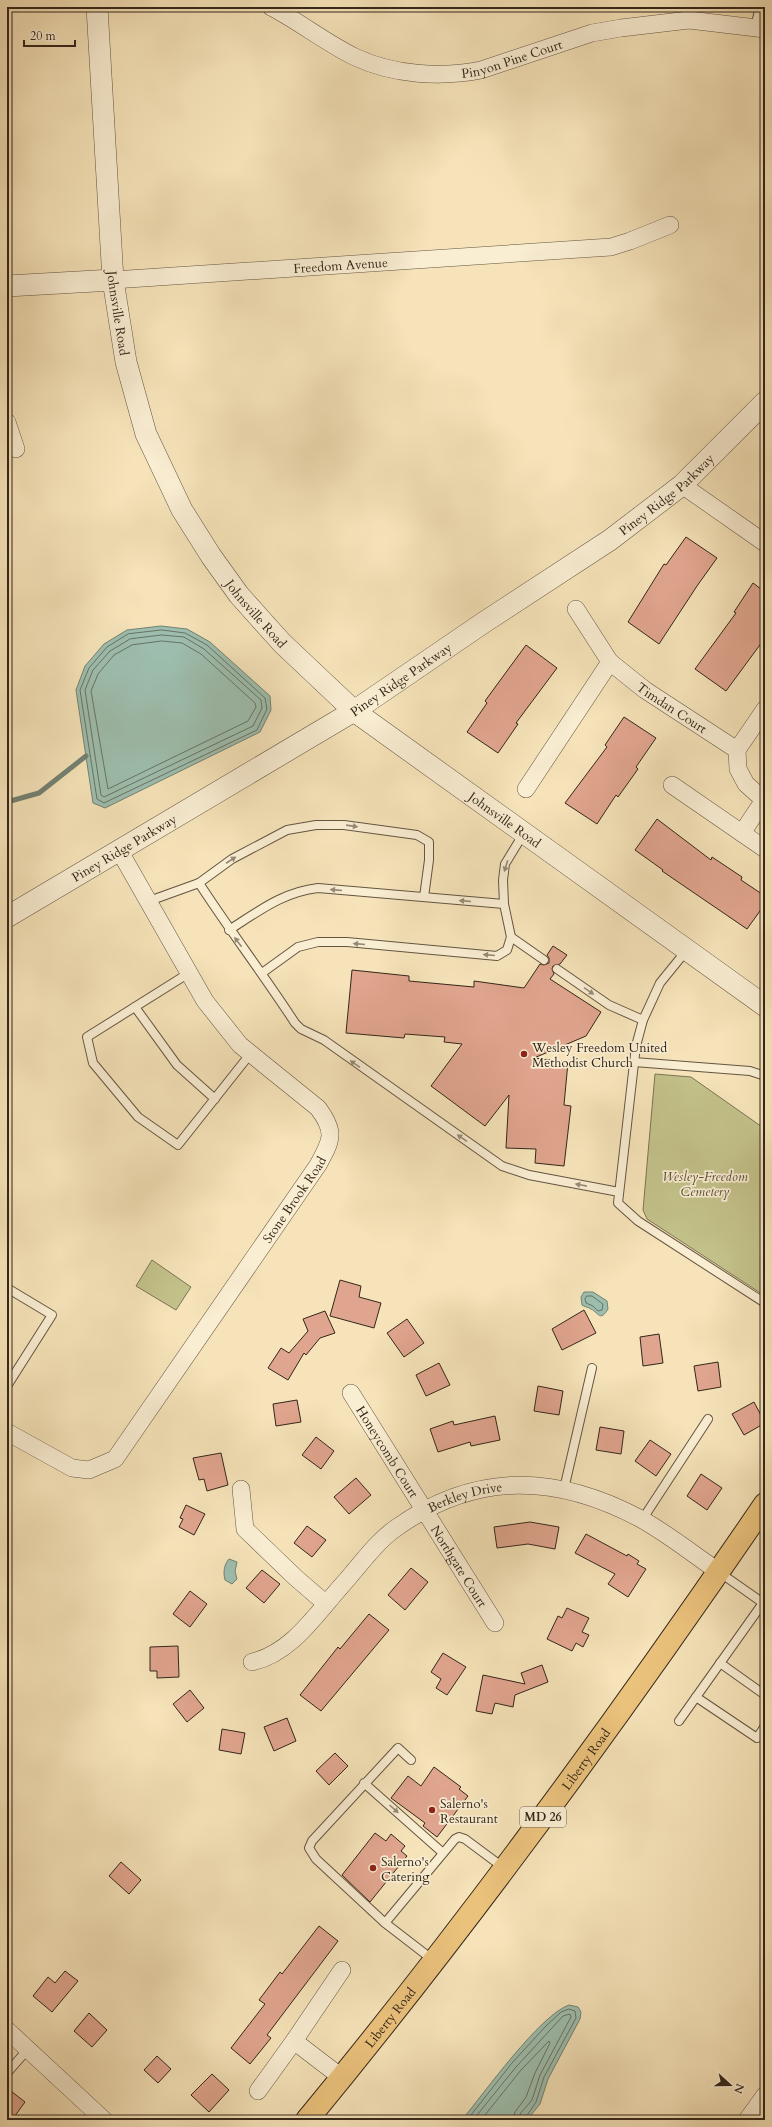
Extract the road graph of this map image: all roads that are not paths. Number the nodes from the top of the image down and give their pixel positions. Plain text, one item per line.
1 (97, 7) edge
2 (271, 7) edge
3 (760, 7) edge
4 (689, 14) edge
5 (760, 28) edge
6 (670, 225) dead end
7 (113, 280) junction
8 (7, 286) edge
9 (765, 402) edge
10 (7, 422) edge
11 (16, 449) dead end
12 (682, 485) junction
13 (765, 543) edge
14 (576, 609) dead end
15 (610, 662) junction
16 (765, 710) edge
17 (354, 711) junction
18 (737, 750) junction
19 (672, 785) dead end
20 (526, 789) dead end
21 (764, 801) edge
22 (524, 833) junction
23 (742, 833) junction
24 (765, 849) edge
25 (119, 850) junction
26 (199, 883) junction
27 (424, 897) junction
28 (149, 901) junction
29 (504, 904) junction
30 (7, 917) edge
31 (229, 930) junction
32 (511, 937) junction
33 (686, 951) junction
34 (544, 960) dead end
35 (557, 969) dead end
36 (189, 973) junction
37 (262, 973) junction
38 (764, 1004) edge
39 (135, 1007) junction
40 (643, 1020) junction
41 (251, 1053) junction
42 (634, 1062) junction
43 (765, 1076) edge
44 (214, 1099) junction
45 (620, 1192) junction
46 (7, 1288) edge
47 (765, 1303) edge
48 (592, 1368) dead end
49 (7, 1386) edge
50 (351, 1393) dead end
51 (708, 1419) dead end
52 (7, 1432) edge
53 (241, 1489) dead end
54 (564, 1489) junction
55 (765, 1504) edge
56 (424, 1510) junction
57 (642, 1520) junction
58 (719, 1572) junction
59 (764, 1602) edge
60 (325, 1603) junction
61 (495, 1622) dead end
62 (252, 1662) dead end
63 (720, 1663) junction
64 (765, 1695) edge
65 (696, 1697) junction
66 (679, 1721) dead end
67 (765, 1726) edge
68 (411, 1760) dead end
69 (364, 1783) junction
70 (443, 1853) junction
71 (505, 1868) junction
72 (385, 1923) junction
73 (434, 1961) junction
74 (342, 1970) dead end
75 (7, 2030) edge
76 (294, 2042) junction
77 (28, 2049) junction
78 (7, 2073) edge
79 (342, 2077) junction
80 (258, 2091) dead end
81 (765, 2095) edge
82 (104, 2120) edge
83 (307, 2120) edge
84 (747, 2120) edge

1 - 7 street, Johnsville Road
2 - 4 street, Pinyon Pine Court
3 - 5 lane
4 - 5 street, Pinyon Pine Court
6 - 7 street, Freedom Avenue
7 - 8 street, Freedom Avenue
7 - 17 street, Johnsville Road
9 - 12 street, Piney Ridge Parkway
10 - 11 street
12 - 13 street
12 - 17 street, Piney Ridge Parkway
14 - 15 street, Timdan Court
15 - 18 street, Timdan Court
15 - 20 street
16 - 18 street
17 - 22 street, Johnsville Road
17 - 25 street, Piney Ridge Parkway
18 - 21 street
19 - 23 street
21 - 23 street
22 -> 29 lane
22 - 33 street, Johnsville Road
23 - 24 street
25 - 28 street, Stone Brook Road
25 - 30 street, Piney Ridge Parkway
26 -> 27 lane
26 - 28 lane
26 - 31 lane
29 -> 27 lane
27 -> 31 lane
28 - 36 street, Stone Brook Road
29 - 32 lane
37 -> 31 lane
32 - 34 lane
32 -> 37 lane
33 - 38 street, Johnsville Road
33 - 40 lane
35 -> 40 lane
36 - 39 lane
36 - 41 street, Stone Brook Road
45 -> 37 lane
39 - 44 lane
39 - 44 lane
40 - 42 lane
41 - 44 lane
41 - 52 street, Stone Brook Road
42 - 43 lane
42 - 45 lane
45 - 47 lane
46 - 49 lane
48 - 54 lane
50 - 56 street, Honeycomb Court
51 - 57 lane
53 - 60 street
54 - 56 street, Berkley Drive
54 - 57 street, Berkley Drive
55 - 58 main road, Liberty Road / MD 26
56 - 60 street, Berkley Drive
56 - 61 street, Northgate Court
57 - 58 street, Berkley Drive
58 - 59 lane
58 - 71 main road, Liberty Road / MD 26
59 - 63 lane
60 - 62 street, Berkley Drive
63 - 64 lane
63 - 65 lane
65 - 66 lane
65 - 67 lane
68 - 69 lane
69 -> 70 lane
69 - 72 lane
70 - 71 lane
70 - 72 lane
71 - 73 main road, Liberty Road / MD 26
72 - 73 lane
73 - 79 main road, Liberty Road / MD 26
74 - 76 street
75 - 77 street
76 - 79 street
76 - 80 street
77 - 78 lane
77 - 82 street
79 - 83 main road, Liberty Road / MD 26
81 - 84 street

